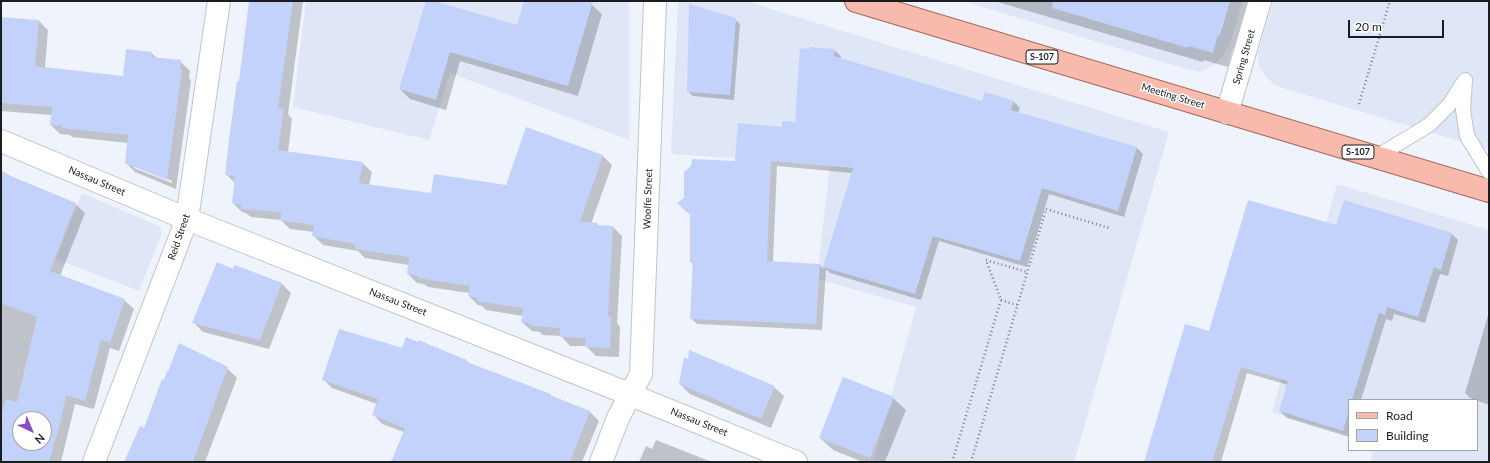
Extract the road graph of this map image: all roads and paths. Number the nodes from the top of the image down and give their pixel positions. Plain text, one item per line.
1 (219, 1) edge
2 (655, 1) edge
3 (856, 1) edge
4 (1260, 1) edge
5 (1390, 1) edge
6 (1359, 104) dead end
7 (1227, 113) junction
8 (1, 141) edge
9 (1376, 157) junction
10 (1489, 172) edge
11 (1489, 191) edge
12 (187, 219) junction
13 (1109, 228) dead end
14 (1027, 272) junction
15 (1001, 300) junction
16 (1018, 305) junction
17 (631, 394) junction
18 (94, 462) edge
19 (601, 462) edge
20 (796, 462) edge
21 (952, 462) edge
22 (971, 462) edge

1 - 12 street, Reid Street
2 - 17 street, Woolfe Street
3 - 7 main road, Meeting Street / S-107
4 - 7 street, Spring Street
5 - 6 path
7 - 9 main road, Meeting Street / S-107
8 - 12 street, Nassau Street
9 - 10 lane
9 - 11 main road, Meeting Street / S-107
12 - 17 street, Nassau Street
12 - 18 street, Reid Street
13 - 14 path
14 - 15 path
14 - 16 path
15 - 16 path
15 - 21 path
16 - 22 path
17 - 19 street, Woolfe Street
17 - 20 street, Nassau Street

